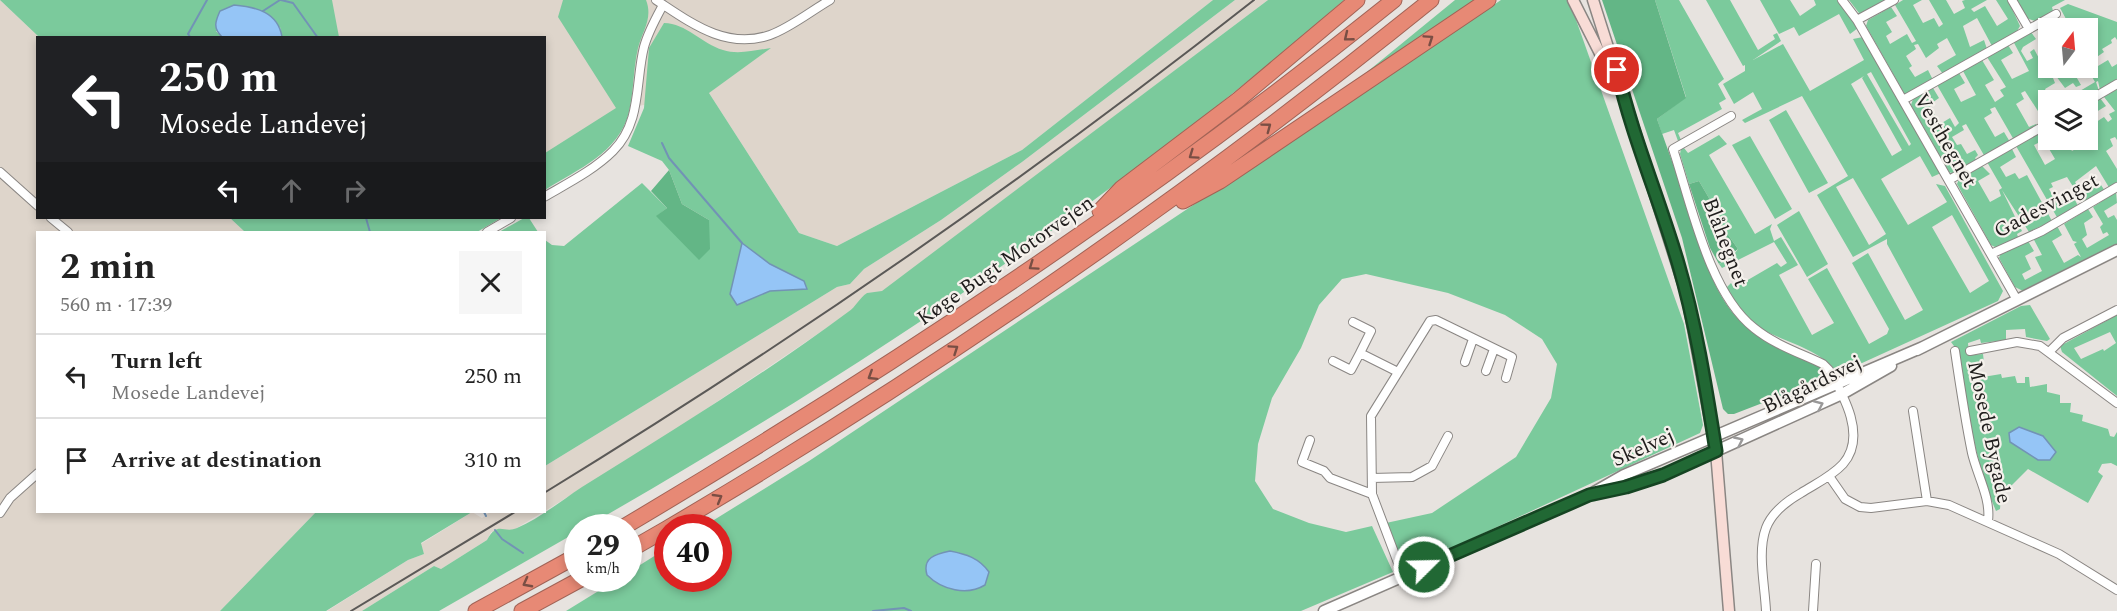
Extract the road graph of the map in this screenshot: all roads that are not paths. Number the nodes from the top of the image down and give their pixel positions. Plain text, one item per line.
1 (830, 0) edge
2 (1357, 0) edge
3 (1394, 0) edge
4 (1431, 0) edge
5 (1488, 0) edge
6 (1574, 0) edge
7 (1593, 0) edge
8 (1842, 0) edge
9 (1894, 0) edge
10 (2012, 0) edge
11 (659, 2) edge
12 (2056, 14) dead end
13 (1857, 20) junction
14 (2029, 29) junction
15 (2117, 84) edge
16 (2098, 95) edge
17 (1903, 100) junction
18 (1624, 101) junction
19 (1731, 117) dead end
20 (2038, 129) edge
21 (0, 172) edge
22 (1948, 180) junction
23 (2117, 188) edge
24 (546, 196) edge
25 (36, 204) edge
26 (52, 219) edge
27 (509, 219) edge
28 (67, 231) edge
29 (489, 231) edge
30 (1077, 235) junction
31 (1115, 239) junction
32 (2117, 250) edge
33 (1991, 254) junction
34 (2017, 300) junction
35 (2117, 310) edge
36 (1353, 322) dead end
37 (1473, 339) junction
38 (1923, 347) junction
39 (1494, 349) junction
40 (1955, 351) dead end
41 (1970, 351) dead end
42 (2050, 351) junction
43 (1360, 352) junction
44 (1333, 361) dead end
45 (1465, 362) dead end
46 (1486, 371) dead end
47 (1398, 372) junction
48 (1506, 378) dead end
49 (1836, 382) junction
50 (1842, 394) junction
51 (2117, 403) edge
52 (1913, 411) dead end
53 (1448, 436) dead end
54 (1714, 438) junction
55 (1310, 440) dead end
56 (1716, 451) junction
57 (36, 475) edge
58 (1829, 476) junction
59 (1372, 478) junction
60 (1372, 494) junction
61 (1589, 495) junction
62 (1927, 501) junction
63 (0, 513) edge
64 (691, 514) edge
65 (642, 516) edge
66 (1988, 520) junction
67 (564, 563) edge
68 (1816, 564) dead end
69 (1403, 576) junction
70 (564, 588) edge
71 (2117, 590) edge
72 (476, 611) edge
73 (522, 611) edge
74 (1324, 611) edge
75 (1729, 611) edge
76 (1766, 611) edge
77 (1813, 611) edge

1 - 11 street
2 - 30 highway
3 -> 30 highway, Køge Bugt Motorvejen
31 -> 4 highway, Køge Bugt Motorvejen
31 -> 5 highway
6 - 18 main road
7 - 18 main road
8 - 13 street, Vesthegnet
9 - 13 street
10 - 14 street
11 - 24 street
12 - 14 street
13 - 17 street, Vesthegnet
14 - 17 street
15 - 16 street
17 - 22 street, Vesthegnet
18 - 54 main road
19 - 49 street, Blåhegnet
20 - 22 street
21 - 25 street
22 - 33 street, Vesthegnet
23 - 33 street, Gadesvinget
26 - 28 street
27 - 29 street
30 -> 65 highway, Køge Bugt Motorvejen
64 -> 31 highway, Køge Bugt Motorvejen
32 - 34 street, Blågårdsvej
33 - 34 street, Vesthegnet
34 - 38 street, Blågårdsvej
35 - 42 street
36 - 43 street
37 - 39 street
37 - 45 street
37 - 47 street
38 - 49 street, Blågårdsvej
38 - 50 street, Blågårdsvej
39 - 46 street
39 - 48 street
40 - 66 street, Mosede Bygade
41 - 42 street
42 - 51 street
43 - 44 street
43 - 47 street
47 - 59 street
49 - 50 street, Blåhegnet
49 - 54 street, Blågårdsvej
56 -> 50 street, Blågårdsvej
50 - 58 street, Blåhegnet
52 - 62 street
53 - 59 street
54 - 56 main road
54 - 61 street, Skelvej
55 - 60 street
56 - 61 street, Skelvej
56 - 75 main road
57 - 63 street
58 - 62 street, Mosede Bygade
58 - 76 street
59 - 60 street
60 - 69 street
61 - 69 street, Skelvej
62 - 66 street, Mosede Bygade
66 - 71 street, Mosede Bygade
67 -> 72 highway
68 - 77 street
69 - 74 street, Skelvej
70 - 73 highway

